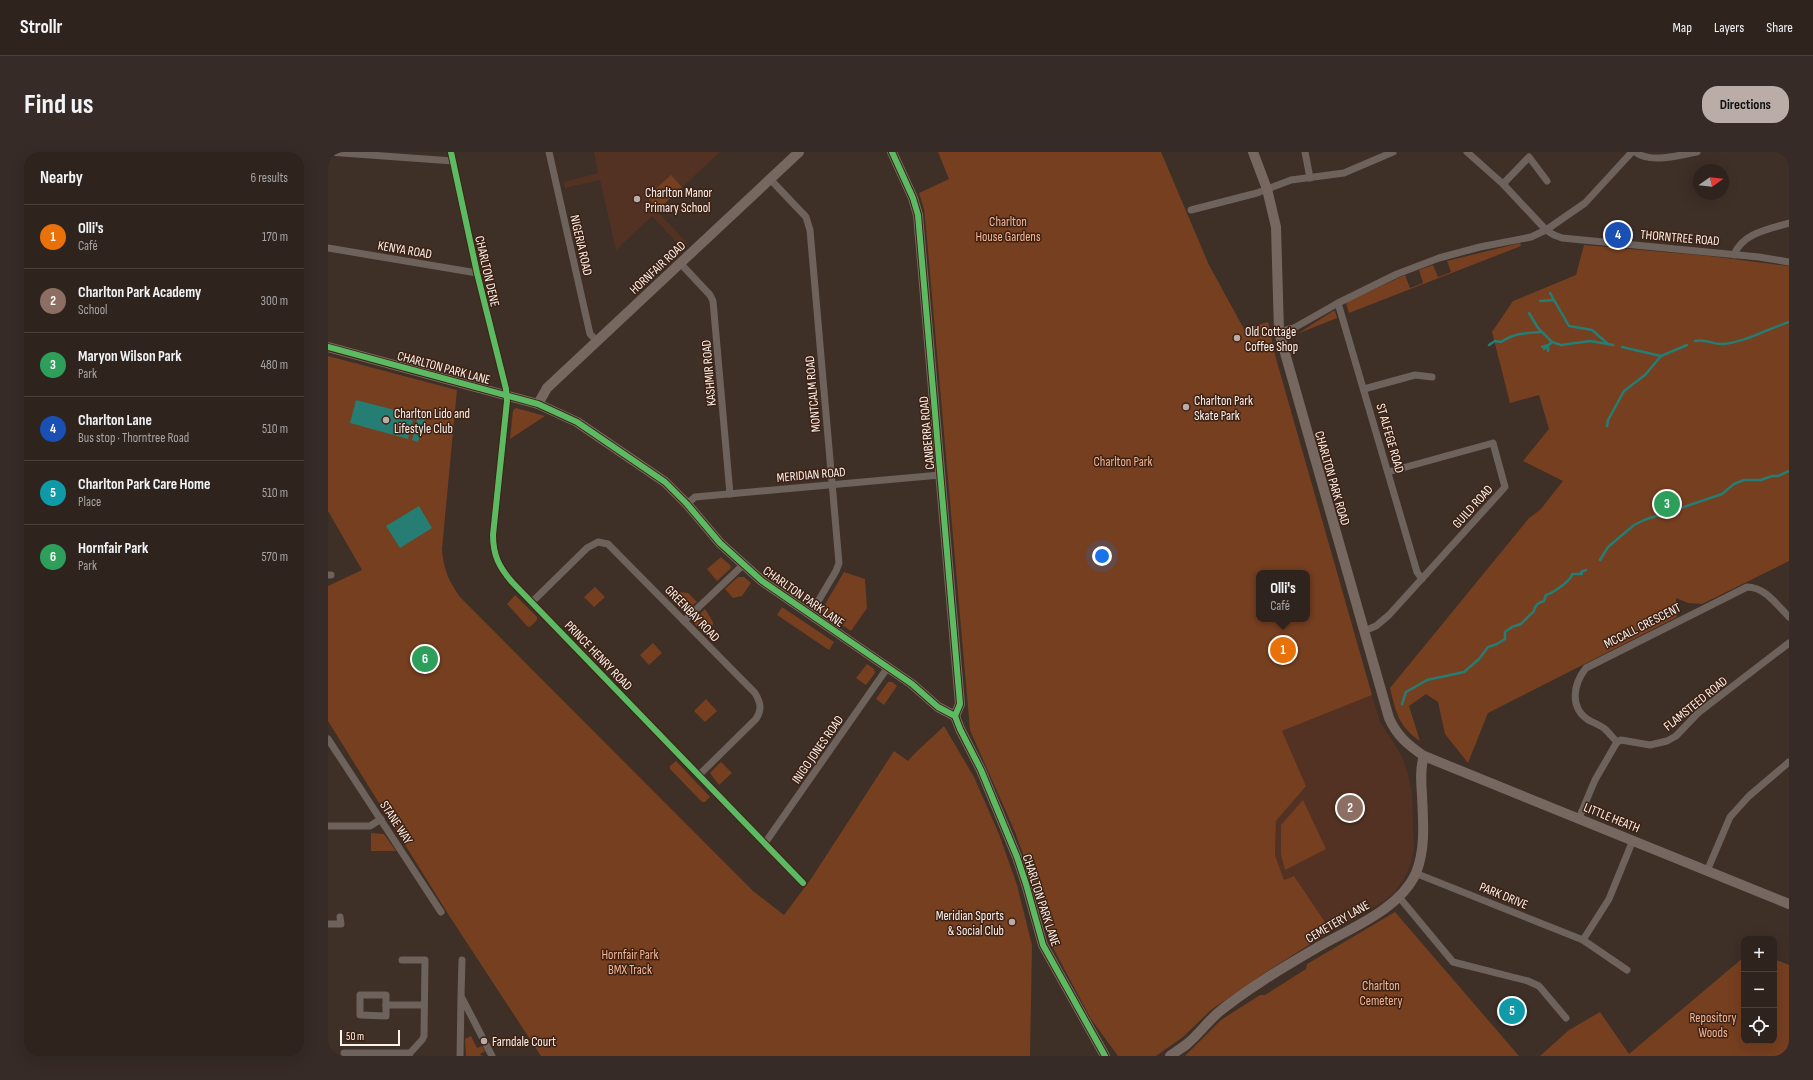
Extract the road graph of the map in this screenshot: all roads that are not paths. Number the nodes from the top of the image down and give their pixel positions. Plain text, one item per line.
1 (328, 152) edge
2 (451, 152) edge
3 (549, 152) edge
4 (799, 152) edge
5 (892, 152) edge
6 (1253, 152) edge
7 (1305, 152) edge
8 (1393, 152) edge
9 (1467, 152) edge
10 (1632, 152) edge
11 (1635, 152) edge
12 (1697, 152) edge
13 (453, 161) junction
14 (1310, 178) junction
15 (770, 179) junction
16 (1547, 181) dead end
17 (1503, 184) junction
18 (1267, 189) junction
19 (1192, 210) dead end
20 (1789, 223) edge
21 (1546, 230) junction
22 (328, 248) edge
23 (1734, 254) junction
24 (1789, 262) edge
25 (680, 264) junction
26 (477, 273) junction
27 (1338, 302) junction
28 (1279, 332) junction
29 (596, 341) junction
30 (328, 347) edge
31 (1432, 377) dead end
32 (1364, 390) junction
33 (507, 395) junction
34 (538, 404) junction
35 (1388, 472) junction
36 (940, 475) junction
37 (832, 485) junction
38 (730, 494) junction
39 (687, 504) junction
40 (743, 565) junction
41 (1422, 579) junction
42 (532, 602) junction
43 (810, 615) junction
44 (1789, 617) edge
45 (684, 621) junction
46 (1364, 631) junction
47 (1789, 644) edge
48 (888, 668) junction
49 (955, 716) junction
50 (1617, 742) junction
51 (329, 743) edge
52 (1424, 756) junction
53 (1789, 762) edge
54 (699, 775) junction
55 (1579, 818) junction
56 (381, 819) junction
57 (328, 826) edge
58 (1633, 840) junction
59 (765, 843) junction
60 (1707, 871) junction
61 (1415, 873) junction
62 (803, 883) dead end
63 (1399, 897) junction
64 (1789, 904) edge
65 (441, 912) dead end
66 (340, 916) dead end
67 (328, 924) edge
68 (1583, 940) junction
69 (402, 960) dead end
70 (462, 960) dead end
71 (1627, 970) dead end
72 (461, 996) junction
73 (386, 1005) junction
74 (424, 1005) junction
75 (1566, 1018) dead end
76 (1097, 1041) junction
77 (344, 1053) dead end
78 (412, 1054) edge
79 (354, 1055) edge
80 (460, 1056) edge
81 (492, 1056) edge
82 (1105, 1056) edge
83 (1111, 1056) edge
84 (1170, 1056) edge

1 - 13 street
2 - 13 street, CHARLTON DENE
3 - 29 street, NIGERIA ROAD
4 - 15 street, HORNFAIR ROAD
5 - 36 street, CANBERRA ROAD
6 - 18 street, CHARLTON PARK ROAD
7 - 14 street
8 - 14 street
9 - 17 street
10 - 21 street
11 - 12 street
13 - 26 street, CHARLTON DENE
14 - 18 street
15 - 25 street, HORNFAIR ROAD
15 - 37 street, MONTCALM ROAD
16 - 17 street
17 - 21 street
18 - 19 street
18 - 28 street, CHARLTON PARK ROAD
20 - 23 street
21 - 23 street, THORNTREE ROAD
21 - 27 street
22 - 26 street, KENYA ROAD
23 - 24 street, THORNTREE ROAD
25 - 29 street, HORNFAIR ROAD
25 - 38 street, KASHMIR ROAD
26 - 33 street, CHARLTON DENE
27 - 28 street
27 - 32 street, ST ALFEGE ROAD
28 - 46 street, CHARLTON PARK ROAD
29 - 34 street, HORNFAIR ROAD
30 - 33 street, CHARLTON PARK LANE
31 - 32 street
32 - 35 street, ST ALFEGE ROAD
33 - 34 street, CHARLTON PARK LANE
33 - 42 street, PRINCE HENRY ROAD
34 - 39 street, CHARLTON PARK LANE
35 - 41 street, ST ALFEGE ROAD
35 - 41 street, GUILD ROAD
36 - 37 street, MERIDIAN ROAD
36 - 49 street, CANBERRA ROAD
37 - 38 street, MERIDIAN ROAD
37 - 43 street, MONTCALM ROAD
38 - 39 street, MERIDIAN ROAD
39 - 40 street, CHARLTON PARK LANE
40 - 43 street, CHARLTON PARK LANE
40 - 45 street
41 - 46 street, GUILD ROAD
42 - 45 street, GREENBAY ROAD
42 - 54 street, PRINCE HENRY ROAD
43 - 48 street, CHARLTON PARK LANE
44 - 50 street, MCCALL CRESCENT
45 - 54 street, GREENBAY ROAD
46 - 52 street, CHARLTON PARK ROAD
47 - 50 street, FLAMSTEED ROAD
48 - 49 street, CHARLTON PARK LANE
48 - 59 street, INIGO JONES ROAD
49 - 76 street, CHARLTON PARK LANE
50 - 55 street
51 - 56 street, STANE WAY
52 - 55 street, LITTLE HEATH
52 - 61 street, CEMETERY LANE
53 - 60 street
54 - 59 street, PRINCE HENRY ROAD
55 - 58 street, LITTLE HEATH
56 - 57 street
56 - 65 street, STANE WAY
58 - 60 street, LITTLE HEATH
58 - 68 street
59 - 62 street, PRINCE HENRY ROAD
60 - 64 street, LITTLE HEATH
61 - 63 street, CEMETERY LANE
61 - 68 street, PARK DRIVE
63 - 75 street
63 - 84 street, CEMETERY LANE
66 - 67 street
68 - 71 street, PARK DRIVE
69 - 74 street
70 - 72 street
72 - 80 street
72 - 81 street
73 - 73 street
73 - 74 street
74 - 78 street
76 - 82 street, CHARLTON PARK LANE
76 - 83 street, CHARLTON PARK LANE
77 - 79 street
78 - 79 street

